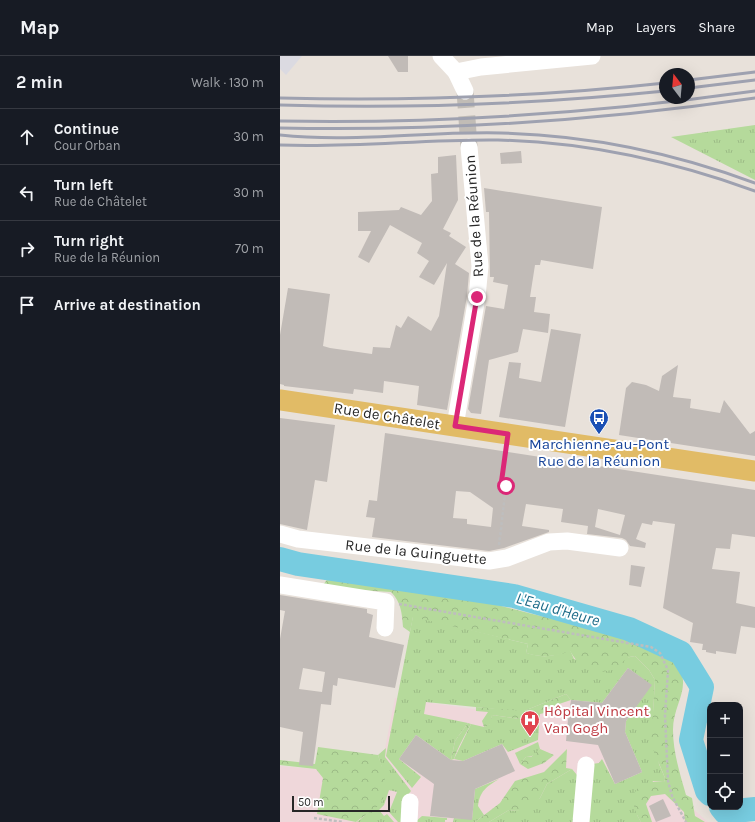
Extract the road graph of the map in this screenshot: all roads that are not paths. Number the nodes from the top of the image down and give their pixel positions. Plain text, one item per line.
1 (441, 56) edge
2 (592, 56) edge
3 (456, 72) junction
4 (464, 90) tunnel mouth
5 (469, 147) tunnel mouth
6 (280, 400) edge
7 (455, 426) junction
8 (755, 471) edge
9 (280, 534) edge
10 (620, 548) dead end
11 (280, 585) edge
12 (384, 628) dead end
13 (586, 765) dead end
14 (410, 802) dead end
15 (409, 822) edge
16 (581, 822) edge

1 - 3 street
2 - 3 street
3 - 4 street
5 - 7 street, Rue de la Réunion
6 - 7 main road, Rue de Châtelet
7 - 8 main road, Rue de Châtelet
9 - 10 street, Rue de la Guinguette
11 - 12 street
13 - 16 street
14 - 15 street

